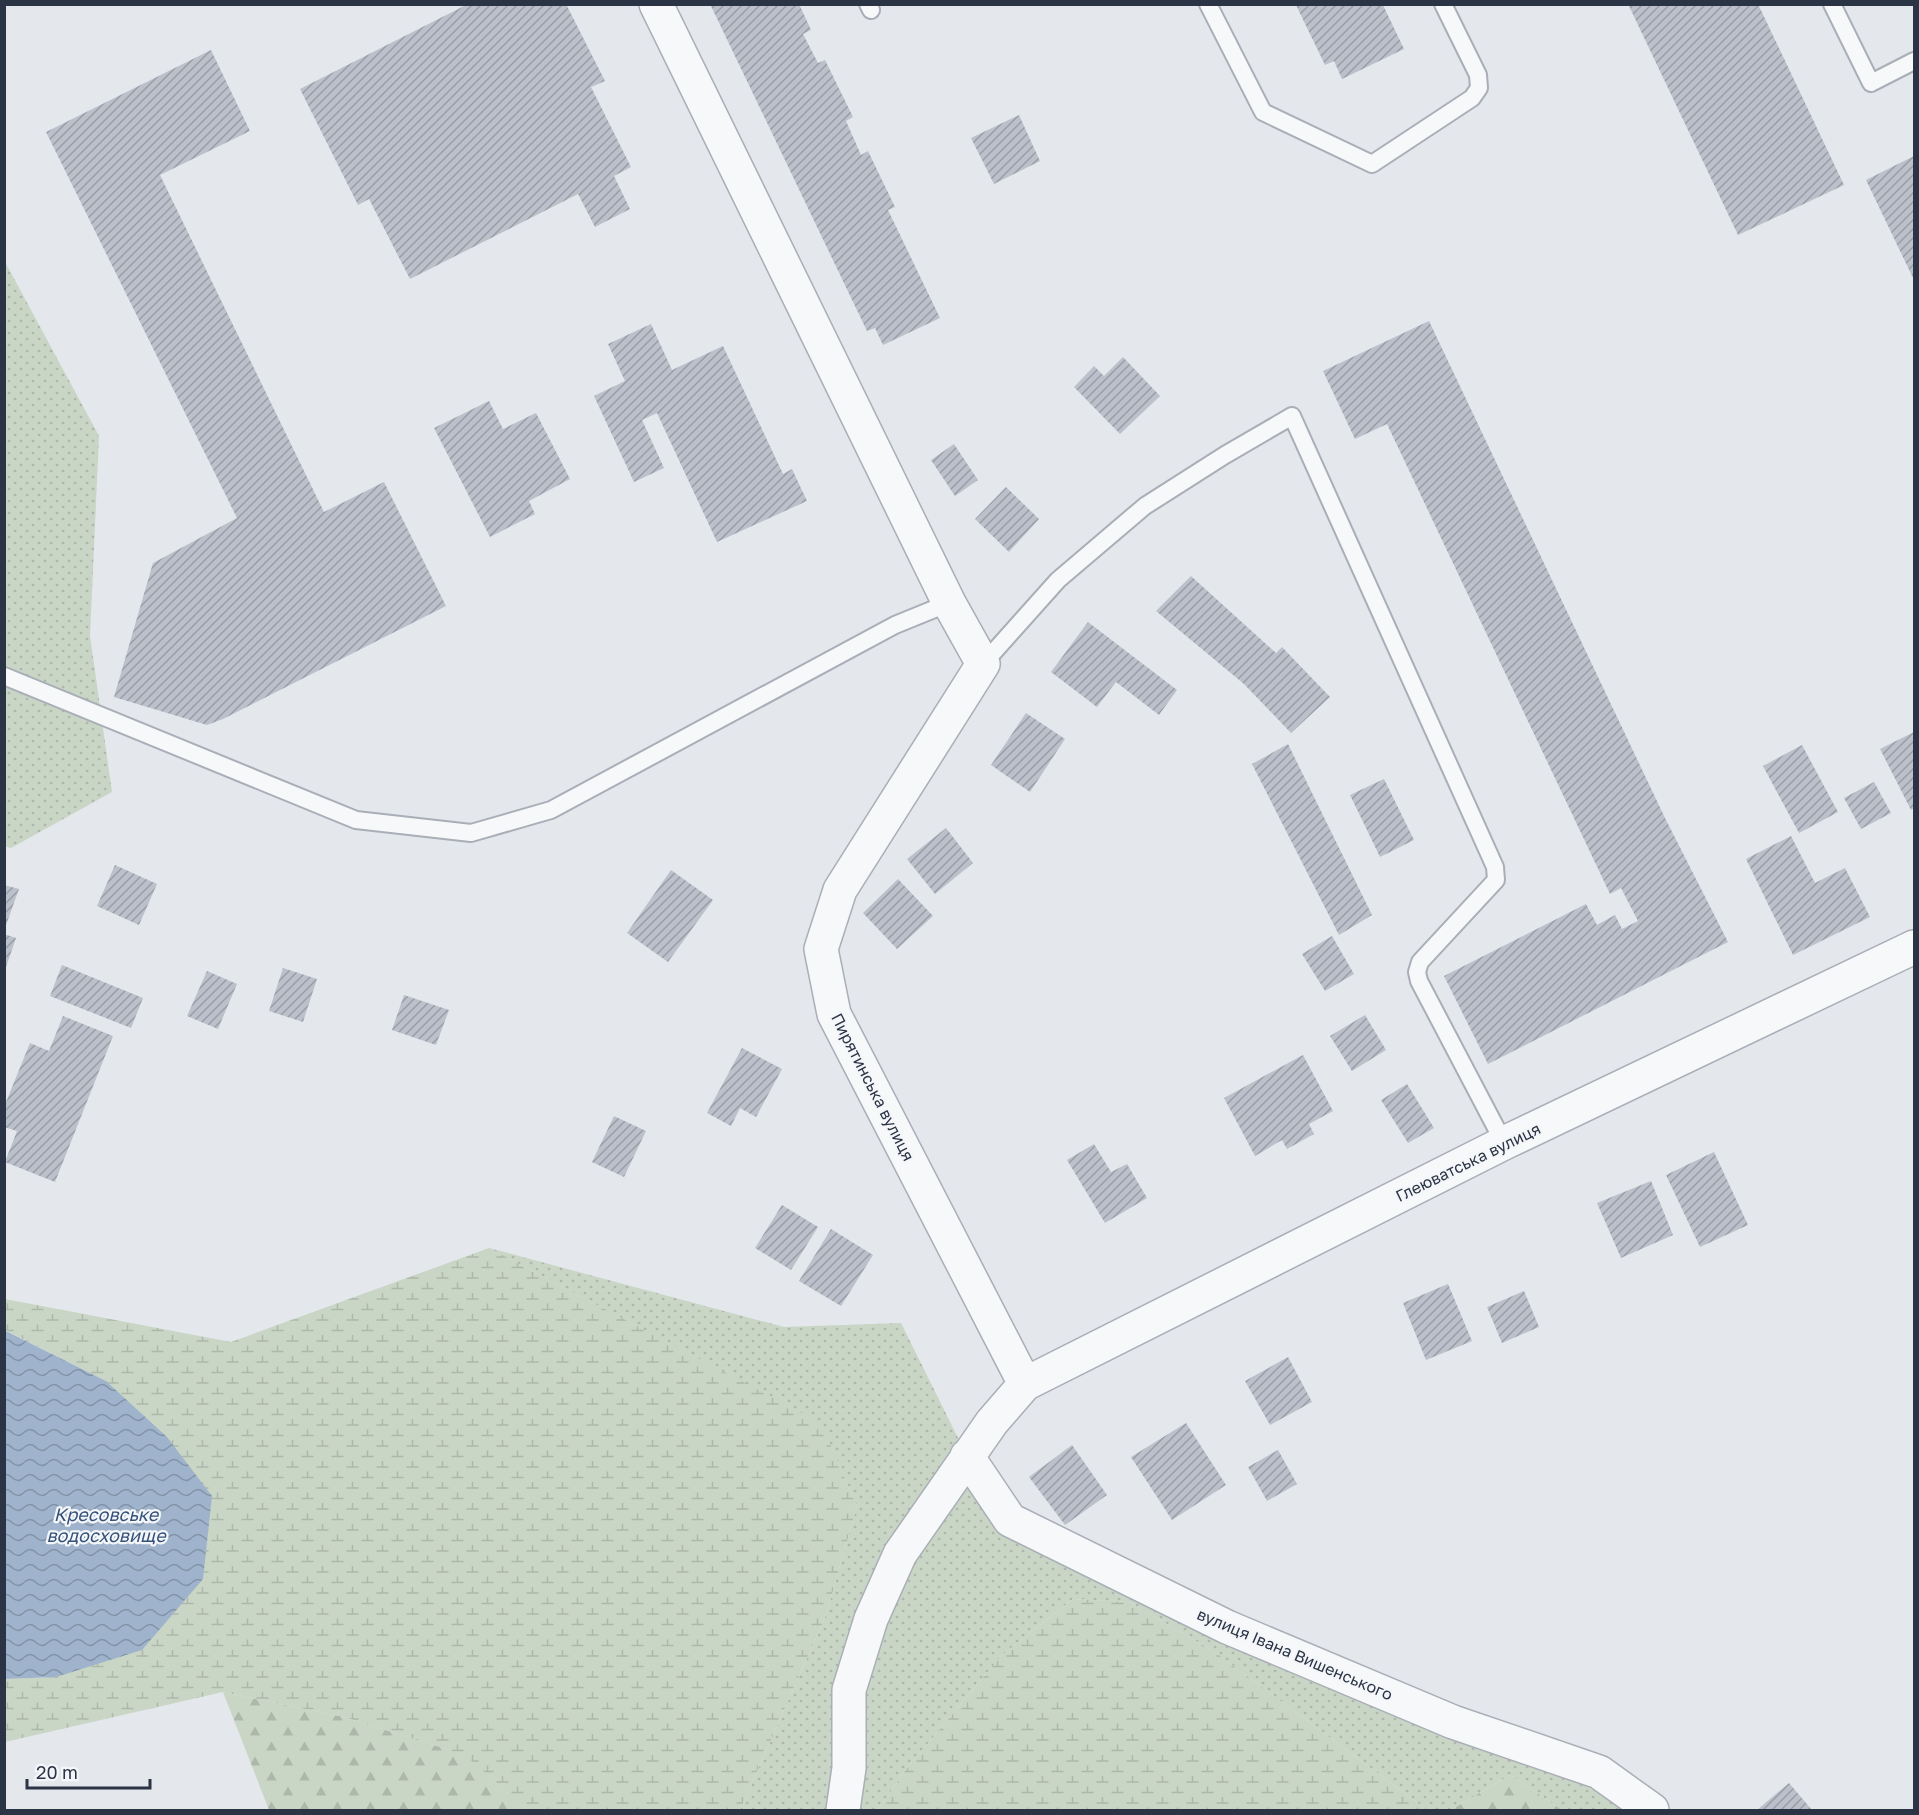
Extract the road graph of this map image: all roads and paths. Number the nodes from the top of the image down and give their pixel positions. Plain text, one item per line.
1 (656, 4) edge
2 (1208, 4) edge
3 (1443, 4) edge
4 (1832, 4) edge
5 (1914, 61) edge
6 (949, 603) junction
7 (983, 664) junction
8 (4, 676) edge
9 (1914, 947) edge
10 (1504, 1143) junction
11 (1025, 1384) junction
12 (967, 1456) junction
13 (843, 1810) edge
14 (1652, 1810) edge

1 - 6 street
2 - 3 lane
4 - 5 lane
6 - 7 street
6 - 8 lane
7 - 10 lane
7 - 11 street, Пирятинська вулиця
9 - 10 street, Глеюватська вулиця
10 - 11 street, Глеюватська вулиця
11 - 12 street
12 - 13 street
12 - 14 street, вулиця Івана Вишенського

